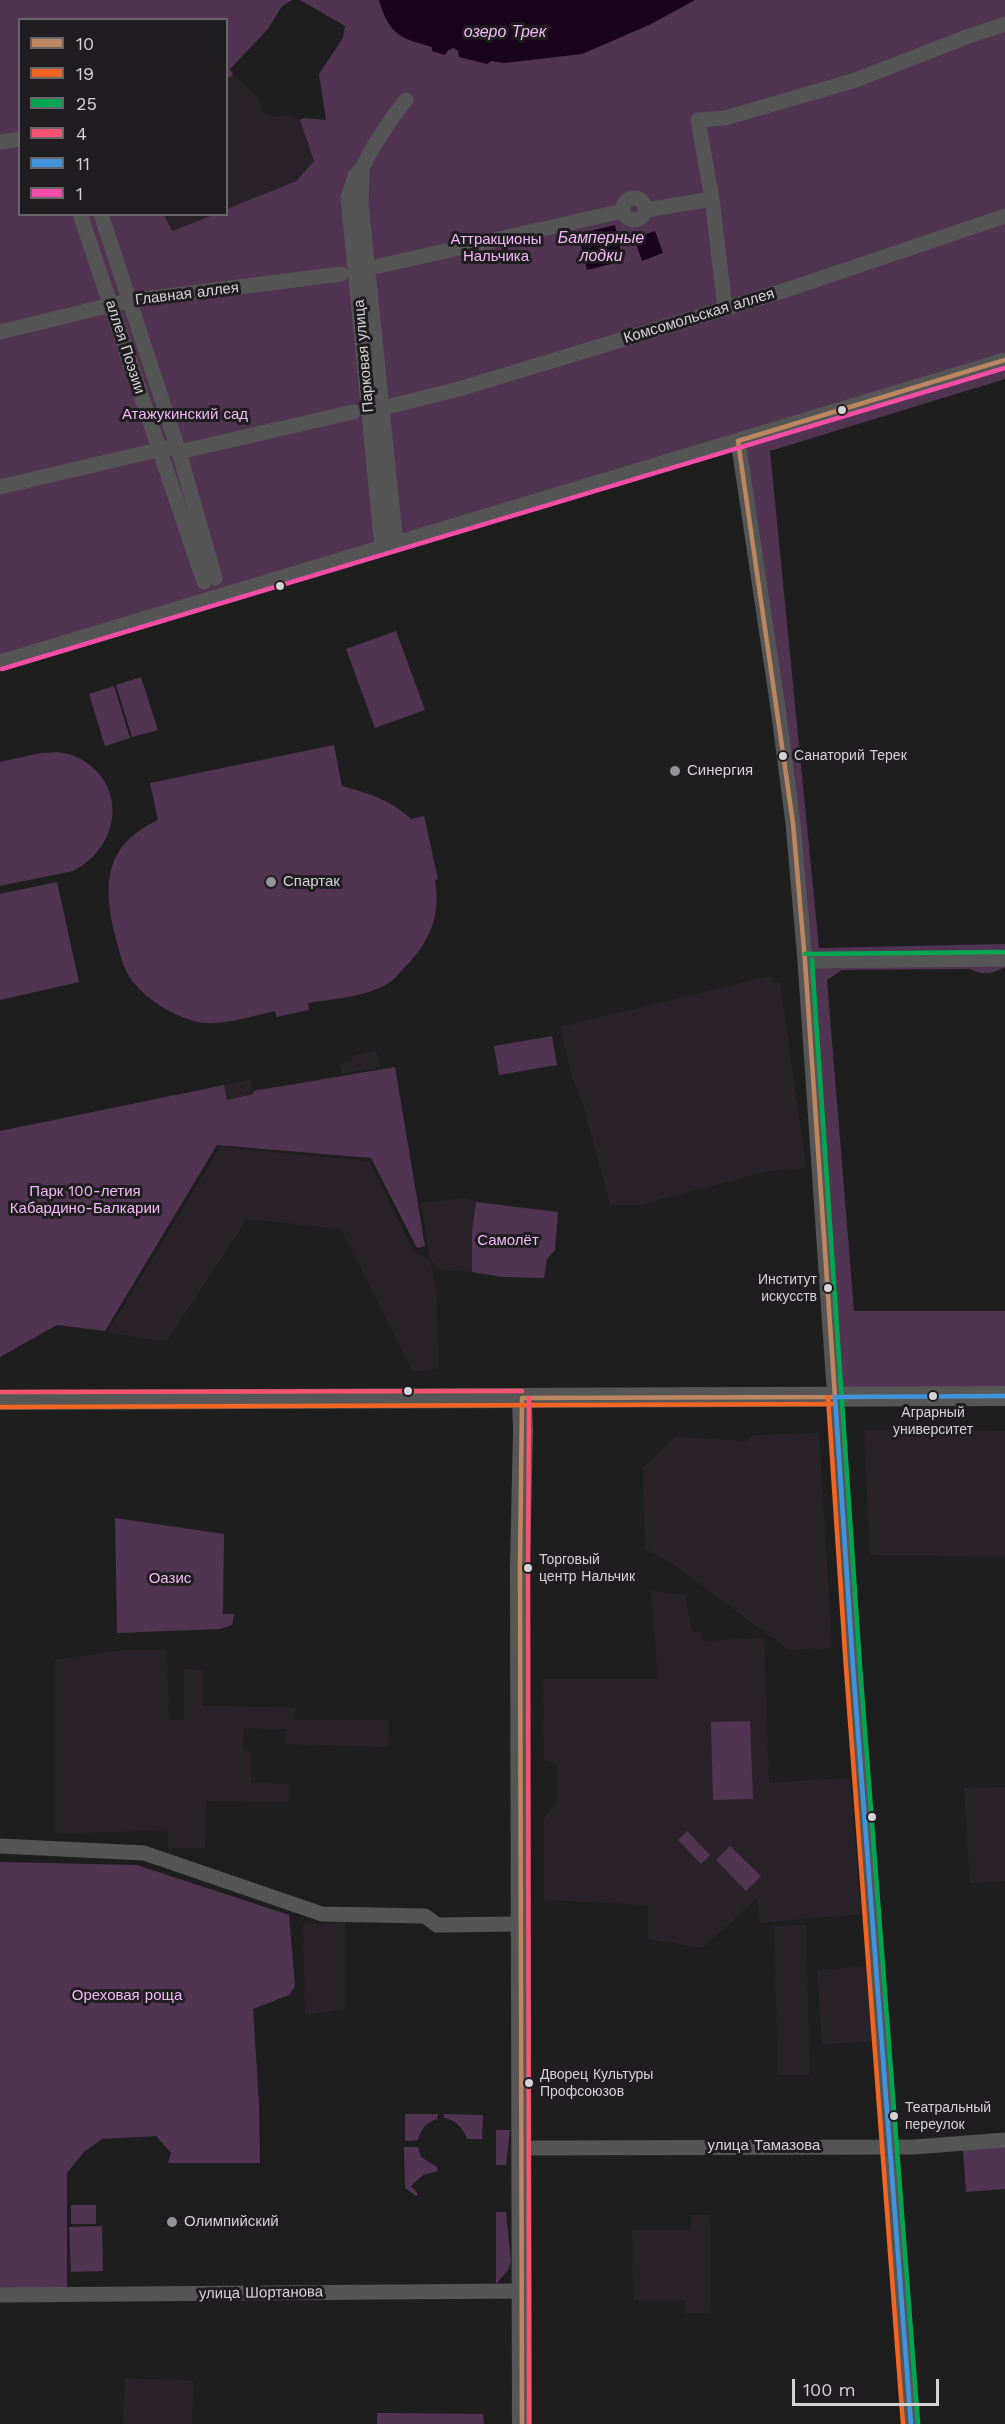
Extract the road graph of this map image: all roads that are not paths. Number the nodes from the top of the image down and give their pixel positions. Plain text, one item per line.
1 (1005, 24) edge
2 (406, 100) dead end
3 (712, 200) junction
4 (81, 216) edge
5 (102, 216) edge
6 (1005, 216) edge
7 (380, 266) dead end
8 (341, 274) dead end
9 (128, 301) junction
10 (111, 305) junction
11 (725, 308) junction
12 (0, 332) edge
13 (1005, 360) edge
14 (391, 406) dead end
15 (353, 412) dead end
16 (738, 441) junction
17 (160, 450) junction
18 (179, 452) junction
19 (0, 487) edge
20 (389, 546) junction
21 (0, 662) edge
22 (1005, 959) edge
23 (805, 961) junction
24 (1005, 1396) edge
25 (835, 1397) junction
26 (522, 1398) junction
27 (0, 1400) edge
28 (0, 1846) edge
29 (521, 1924) junction
30 (1005, 2140) edge
31 (890, 2146) junction
32 (523, 2148) junction
33 (521, 2291) junction
34 (0, 2295) edge
35 (522, 2424) edge
36 (911, 2424) edge

1 - 3 street
2 - 20 street, Парковая улица
3 - 7 street
3 - 11 street
4 - 10 street, аллея Поэзии
5 - 9 street, аллея Поэзии
6 - 11 street, Комсомольская аллея
8 - 9 street, Главная аллея
9 - 10 street, Главная аллея
9 - 18 street, аллея Поэзии
10 - 12 street, Главная аллея
10 - 17 street, аллея Поэзии
11 - 14 street, Комсомольская аллея
13 - 16 street
15 - 18 street
16 - 20 street
16 - 23 street
17 - 18 street
17 - 18 street, аллея Поэзии
17 - 19 street
20 - 21 street
22 - 23 street
23 - 25 street
24 - 25 main road
25 - 26 main road
25 - 31 street
26 - 27 main road
26 - 29 main road
28 - 29 street
29 - 32 main road
30 - 31 street, улица Тамазова
31 - 32 street, улица Тамазова
31 - 36 street
32 - 33 main road
33 - 34 street, улица Шортанова
33 - 35 main road

